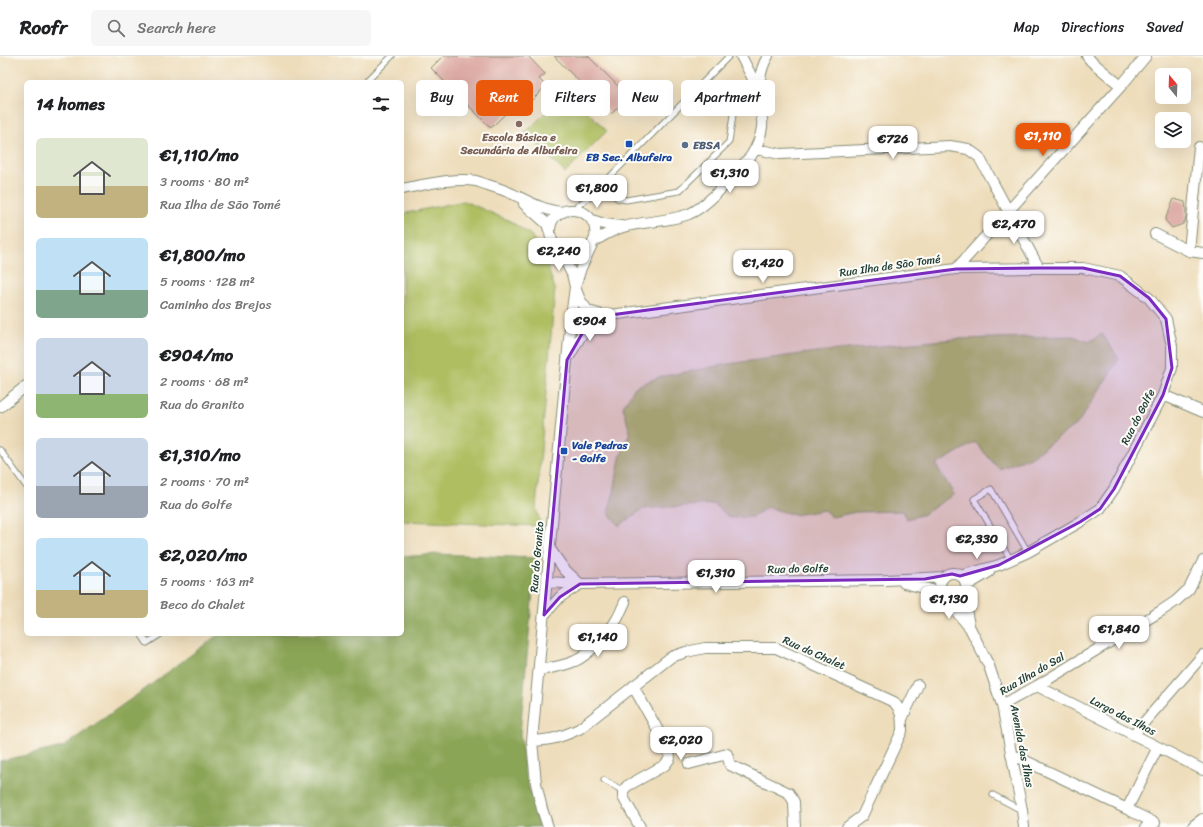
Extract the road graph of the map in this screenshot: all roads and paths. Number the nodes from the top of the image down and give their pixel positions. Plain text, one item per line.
1 (392, 56) edge
2 (729, 56) edge
3 (741, 56) edge
4 (768, 56) edge
5 (1087, 56) edge
6 (1146, 57) edge
7 (368, 80) edge
8 (706, 80) edge
9 (754, 80) edge
10 (760, 80) edge
11 (1121, 86) junction
12 (681, 105) edge
13 (733, 116) edge
14 (761, 116) edge
15 (1199, 147) dead end
16 (756, 149) junction
17 (609, 178) junction
18 (404, 189) edge
19 (508, 192) junction
20 (567, 210) junction
21 (1009, 212) junction
22 (592, 220) junction
23 (623, 227) junction
24 (1156, 234) dead end
25 (551, 237) junction
26 (592, 244) junction
27 (560, 251) junction
28 (1189, 251) junction
29 (1203, 253) edge
30 (1039, 268) junction
31 (956, 269) junction
32 (575, 287) junction
33 (603, 316) junction
34 (571, 317) junction
35 (567, 360) junction
36 (24, 388) edge
37 (1163, 395) junction
38 (0, 407) edge
39 (1202, 413) edge
40 (0, 450) edge
41 (24, 483) edge
42 (550, 549) junction
43 (1028, 552) junction
44 (1010, 560) junction
45 (1203, 561) edge
46 (999, 566) junction
47 (960, 576) junction
48 (944, 577) junction
49 (886, 580) junction
50 (547, 582) junction
51 (580, 584) junction
52 (965, 589) junction
53 (944, 594) junction
54 (625, 602) dead end
55 (544, 615) junction
56 (970, 628) junction
57 (142, 636) edge
58 (158, 636) edge
59 (1203, 655) edge
60 (539, 670) junction
61 (918, 685) dead end
62 (633, 686) junction
63 (1037, 686) junction
64 (1002, 705) junction
65 (902, 719) junction
66 (1133, 735) junction
67 (532, 741) junction
68 (1158, 747) junction
69 (1011, 754) junction
70 (689, 764) dead end
71 (1203, 770) edge
72 (604, 780) dead end
73 (623, 791) junction
74 (993, 795) dead end
75 (1127, 809) junction
76 (1022, 810) junction
77 (1203, 821) edge
78 (548, 827) edge
79 (640, 827) edge
80 (795, 827) edge
81 (848, 827) edge
82 (1024, 827) edge
83 (1146, 827) edge
84 (1195, 827) edge

1 - 7 lane
2 - 8 lane
3 - 9 street
4 - 10 street
5 - 11 street
6 - 11 street, Rua Ilha de São Tomé
11 - 21 street, Rua Ilha de São Tomé
12 - 17 lane
13 - 17 lane
14 - 16 street
15 - 28 street
16 - 21 street
16 - 23 street
17 - 20 lane
18 - 19 street
19 - 20 street
19 - 25 street
20 - 22 street
20 - 25 street
21 - 30 street
21 - 31 street, Rua Ilha de São Tomé
22 - 23 street
22 - 26 street
23 - 26 street
24 - 28 street
25 - 27 street
26 - 27 street
26 - 32 street, Rua do Granito
27 - 32 street, Rua do Granito
28 - 29 street
30 - 31 street, Rua do Golfe
30 - 37 street, Rua do Golfe
31 - 33 street, Rua Ilha de São Tomé
32 - 33 street
32 - 34 street, Rua do Granito
33 - 34 street, Rua Ilha de São Tomé
33 - 35 street
34 - 35 street, Rua do Granito
35 - 42 street, Rua do Granito
36 - 38 street
37 - 39 street
37 - 43 street, Rua do Golfe
40 - 41 lane
42 - 50 street, Rua do Granito
42 - 51 street
43 - 44 street, Rua do Golfe
43 - 44 lane
44 - 46 street, Rua do Golfe
45 - 63 street, Rua Ilha do Sal
46 - 47 street, Rua do Golfe
46 - 52 street
47 - 48 street, Rua do Golfe
47 - 52 street
48 - 49 street, Rua do Golfe
48 - 53 street
49 - 51 street, Rua do Golfe
49 - 53 street
50 - 51 street, Rua do Golfe
50 - 55 street, Rua do Granito
51 - 55 street
52 - 53 street
52 - 56 street, Avenida das Ilhas
53 - 56 street, Avenida das Ilhas
54 - 60 street
55 - 60 street, Rua do Granito
56 - 64 street, Avenida das Ilhas
57 - 58 lane
59 - 66 street
60 - 67 street, Rua do Granito
61 - 65 street
62 - 65 street, Rua do Chalet
62 - 67 street, Rua do Chalet
62 - 73 street
63 - 64 street, Rua Ilha do Sal
63 - 66 street, Largo das Ilhas
64 - 69 street, Avenida das Ilhas
65 - 81 street
66 - 68 street, Largo das Ilhas
67 - 78 street, Rua do Granito
68 - 71 street
68 - 75 street, Largo das Ilhas
69 - 75 street
69 - 76 street, Avenida das Ilhas
70 - 80 street
72 - 73 lane
73 - 79 street
74 - 76 lane
75 - 83 street
76 - 82 street, Avenida das Ilhas
77 - 84 main road

